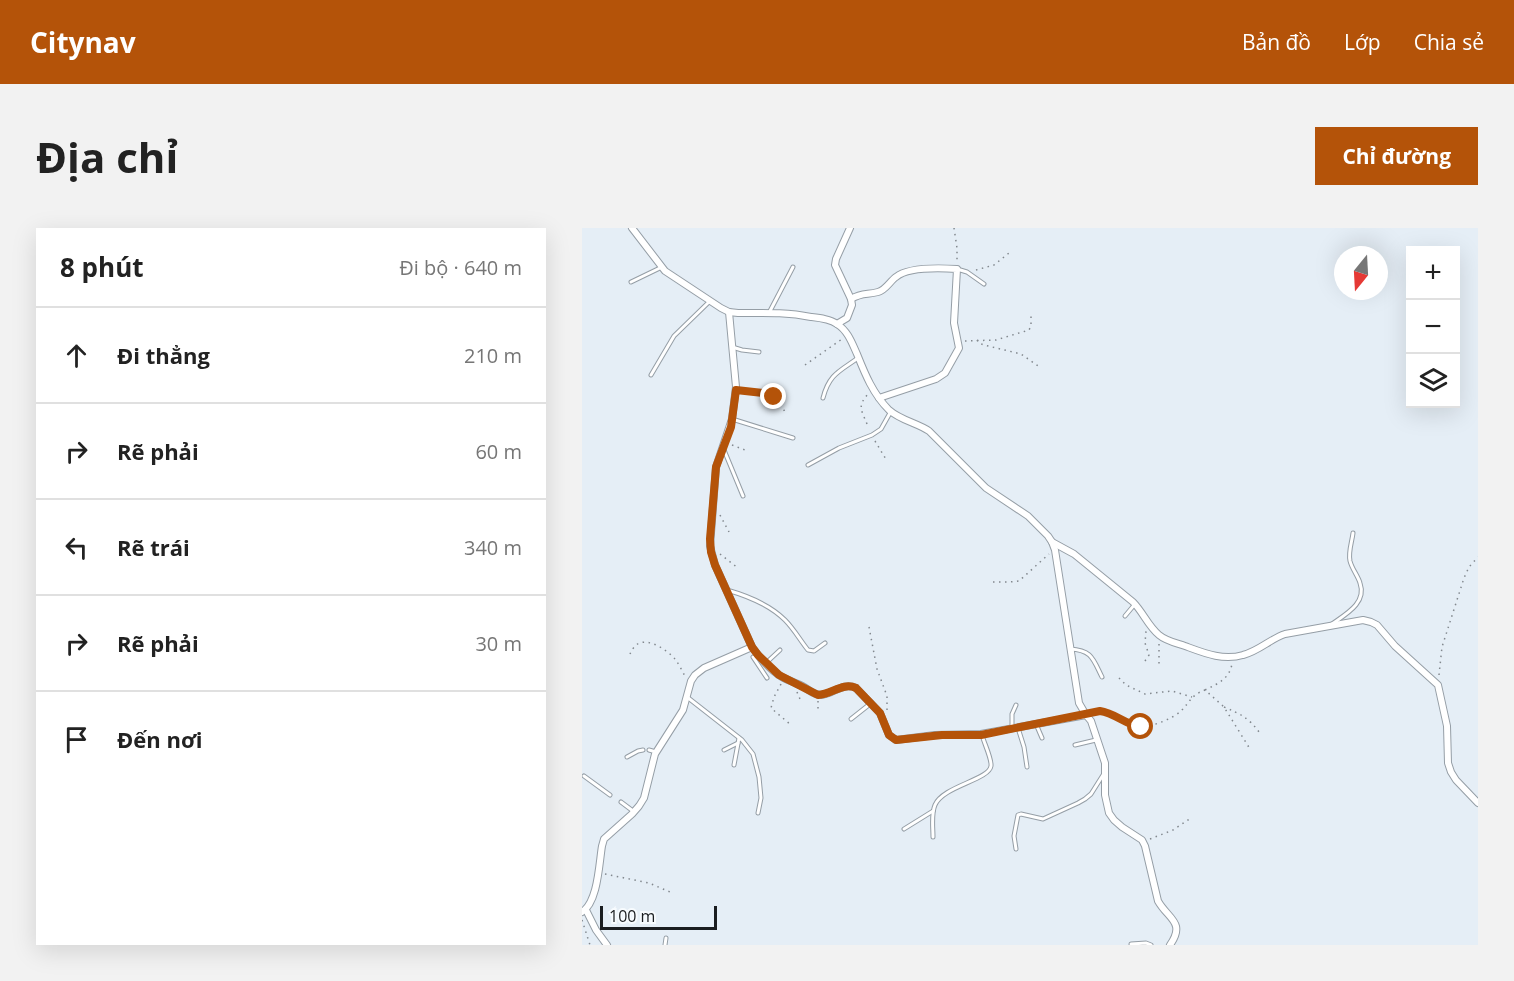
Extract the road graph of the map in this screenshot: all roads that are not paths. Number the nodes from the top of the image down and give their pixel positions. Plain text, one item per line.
1 (632, 228) edge
2 (850, 228) edge
3 (662, 267) junction
4 (793, 267) dead end
5 (957, 269) junction
6 (630, 282) dead end
7 (984, 284) dead end
8 (851, 299) junction
9 (710, 301) junction
10 (729, 312) junction
11 (770, 313) junction
12 (837, 324) junction
13 (732, 347) junction
14 (759, 352) dead end
15 (858, 358) junction
16 (651, 375) dead end
17 (823, 398) dead end
18 (879, 398) junction
19 (891, 411) junction
20 (732, 419) junction
21 (793, 438) dead end
22 (723, 445) junction
23 (808, 465) dead end
24 (743, 496) dead end
25 (1353, 533) dead end
26 (1052, 542) junction
27 (726, 590) junction
28 (1135, 604) junction
29 (1125, 616) dead end
30 (1328, 627) junction
31 (825, 643) dead end
32 (1070, 649) junction
33 (750, 650) junction
34 (780, 650) dead end
35 (753, 657) dead end
36 (766, 663) junction
37 (1102, 677) dead end
38 (767, 678) dead end
39 (687, 697) junction
40 (871, 704) junction
41 (1016, 705) dead end
42 (1086, 715) junction
43 (850, 720) dead end
44 (1036, 724) junction
45 (1015, 728) junction
46 (981, 735) junction
47 (739, 738) junction
48 (1042, 738) dead end
49 (1096, 740) junction
50 (738, 744) junction
51 (1075, 745) dead end
52 (644, 750) dead end
53 (724, 750) dead end
54 (627, 757) dead end
55 (734, 765) dead end
56 (1027, 767) dead end
57 (1106, 771) junction
58 (584, 776) dead end
59 (610, 795) dead end
60 (621, 802) dead end
61 (1478, 803) edge
62 (933, 811) junction
63 (634, 812) junction
64 (758, 813) dead end
65 (904, 829) dead end
66 (933, 837) dead end
67 (1016, 849) dead end
68 (584, 911) edge
69 (666, 938) dead end
70 (1131, 944) edge
71 (607, 945) edge
72 (665, 945) edge
73 (1151, 945) edge
74 (1170, 945) edge

1 - 3 street
2 - 8 street
3 - 6 lane
3 - 9 street
4 - 11 lane
5 - 7 lane
5 - 8 street
5 - 18 street
8 - 12 street
9 - 10 street
9 - 16 lane
10 - 11 street
10 - 13 street
11 - 12 street
12 - 15 street
13 - 14 lane
13 - 20 street
15 - 17 lane
15 - 18 street
18 - 19 street
19 - 23 lane
19 - 26 street
20 - 21 lane
20 - 22 street
22 - 24 lane
22 - 27 street
25 - 30 lane
26 - 28 street
26 - 32 street
27 - 31 lane
27 - 33 street
28 - 29 lane
28 - 30 street
30 - 61 street
32 - 37 lane
32 - 42 street
33 - 36 street
33 - 39 street
34 - 36 lane
35 - 38 lane
36 - 40 street
39 - 47 lane
39 - 63 street
40 - 43 lane
40 - 46 street
41 - 45 lane
42 - 44 street
42 - 49 street
44 - 45 street
44 - 48 lane
45 - 46 street
45 - 56 lane
46 - 62 lane
47 - 50 lane
47 - 64 lane
49 - 51 lane
49 - 57 street
50 - 53 lane
50 - 55 lane
52 - 54 lane
57 - 67 lane
57 - 74 street
58 - 59 lane
60 - 63 lane
62 - 65 lane
62 - 66 lane
63 - 68 street
68 - 71 street
69 - 72 lane
70 - 73 lane

